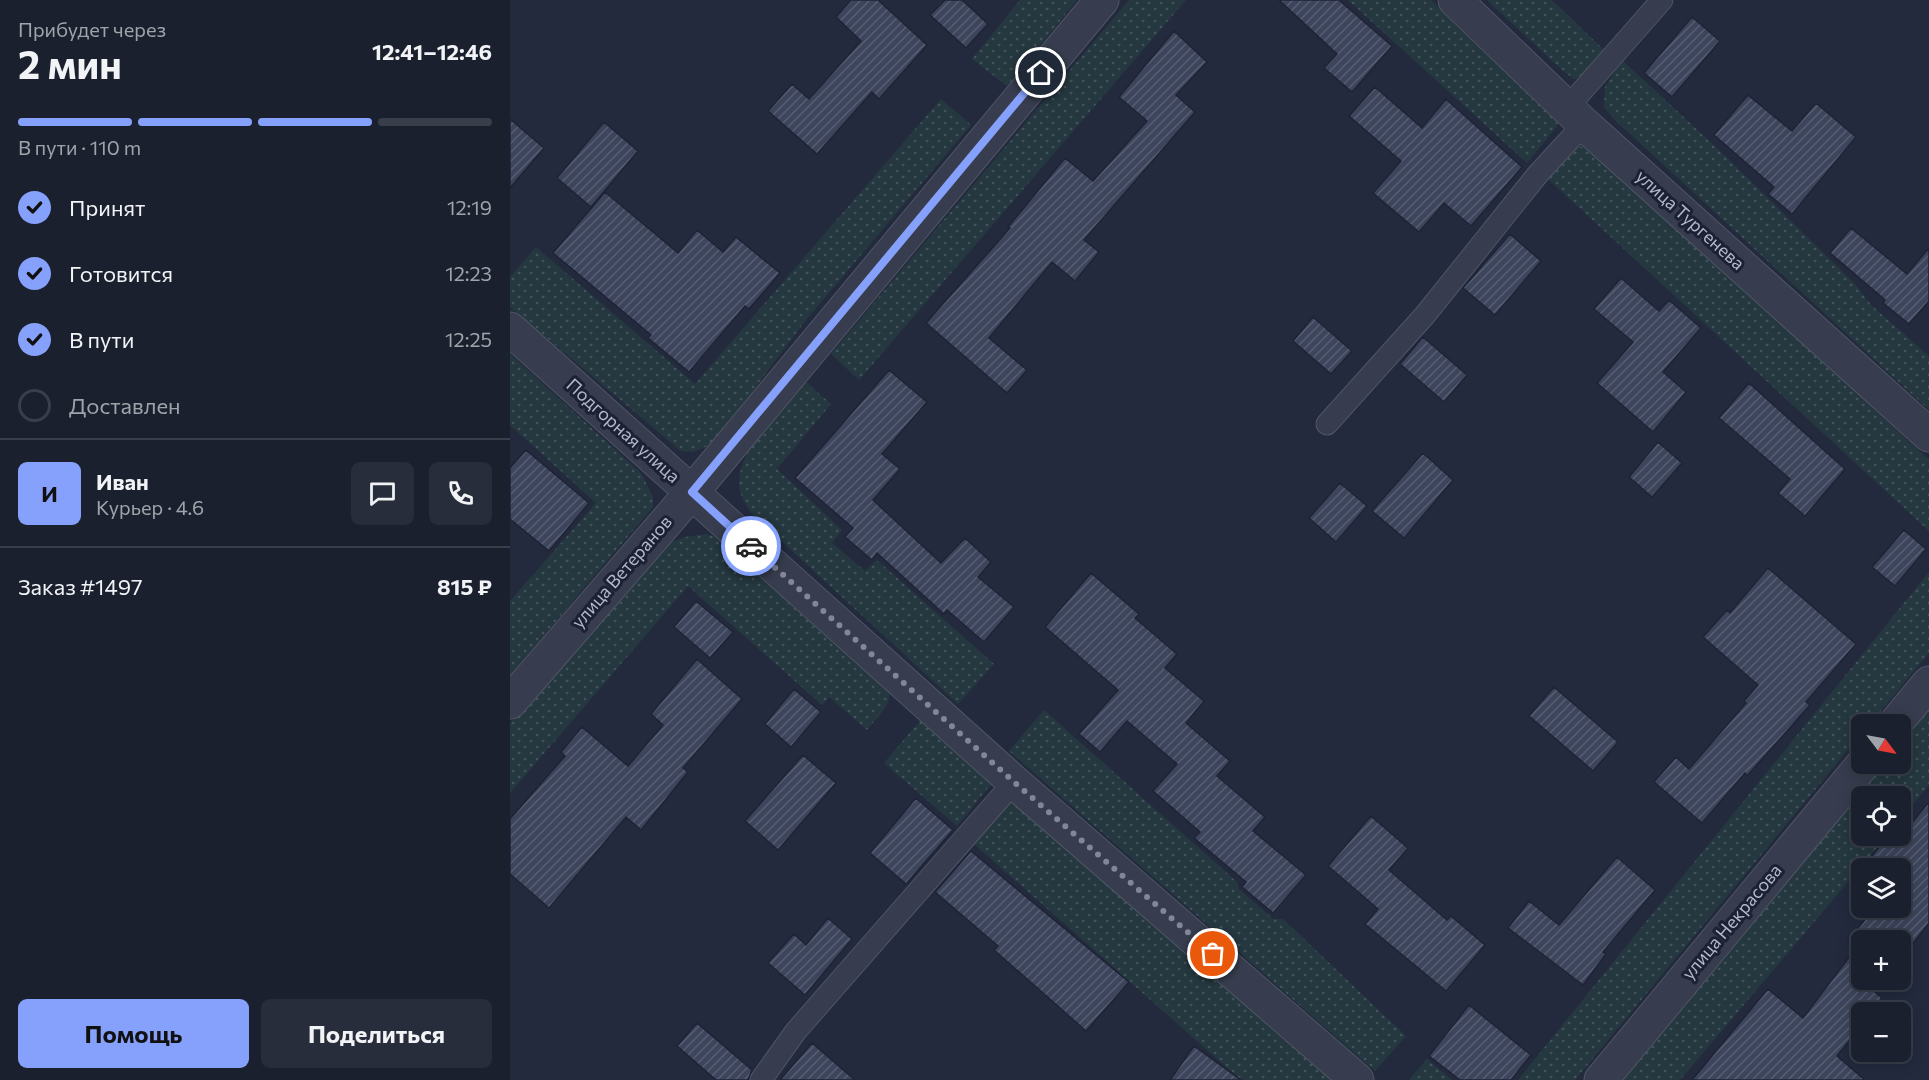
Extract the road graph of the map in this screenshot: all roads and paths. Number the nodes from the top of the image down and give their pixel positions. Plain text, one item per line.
1 (1102, 0) edge
2 (1455, 0) edge
3 (1662, 0) edge
4 (1575, 116) junction
5 (510, 329) edge
6 (1327, 424) dead end
7 (1929, 435) edge
8 (692, 492) junction
9 (1929, 683) edge
10 (510, 702) edge
11 (1903, 714) edge
12 (1855, 774) edge
13 (1014, 782) junction
14 (761, 1080) edge
15 (1358, 1080) edge
16 (1601, 1080) edge

1 - 8 street, улица Ветеранов
2 - 4 street, улица Тургенева
3 - 4 lane
4 - 6 lane
4 - 7 street, улица Тургенева
5 - 8 street, Подгорная улица
8 - 10 street, улица Ветеранов
8 - 13 street, Подгорная улица
9 - 11 street
12 - 16 street, улица Некрасова
13 - 14 lane
13 - 15 street, Подгорная улица

